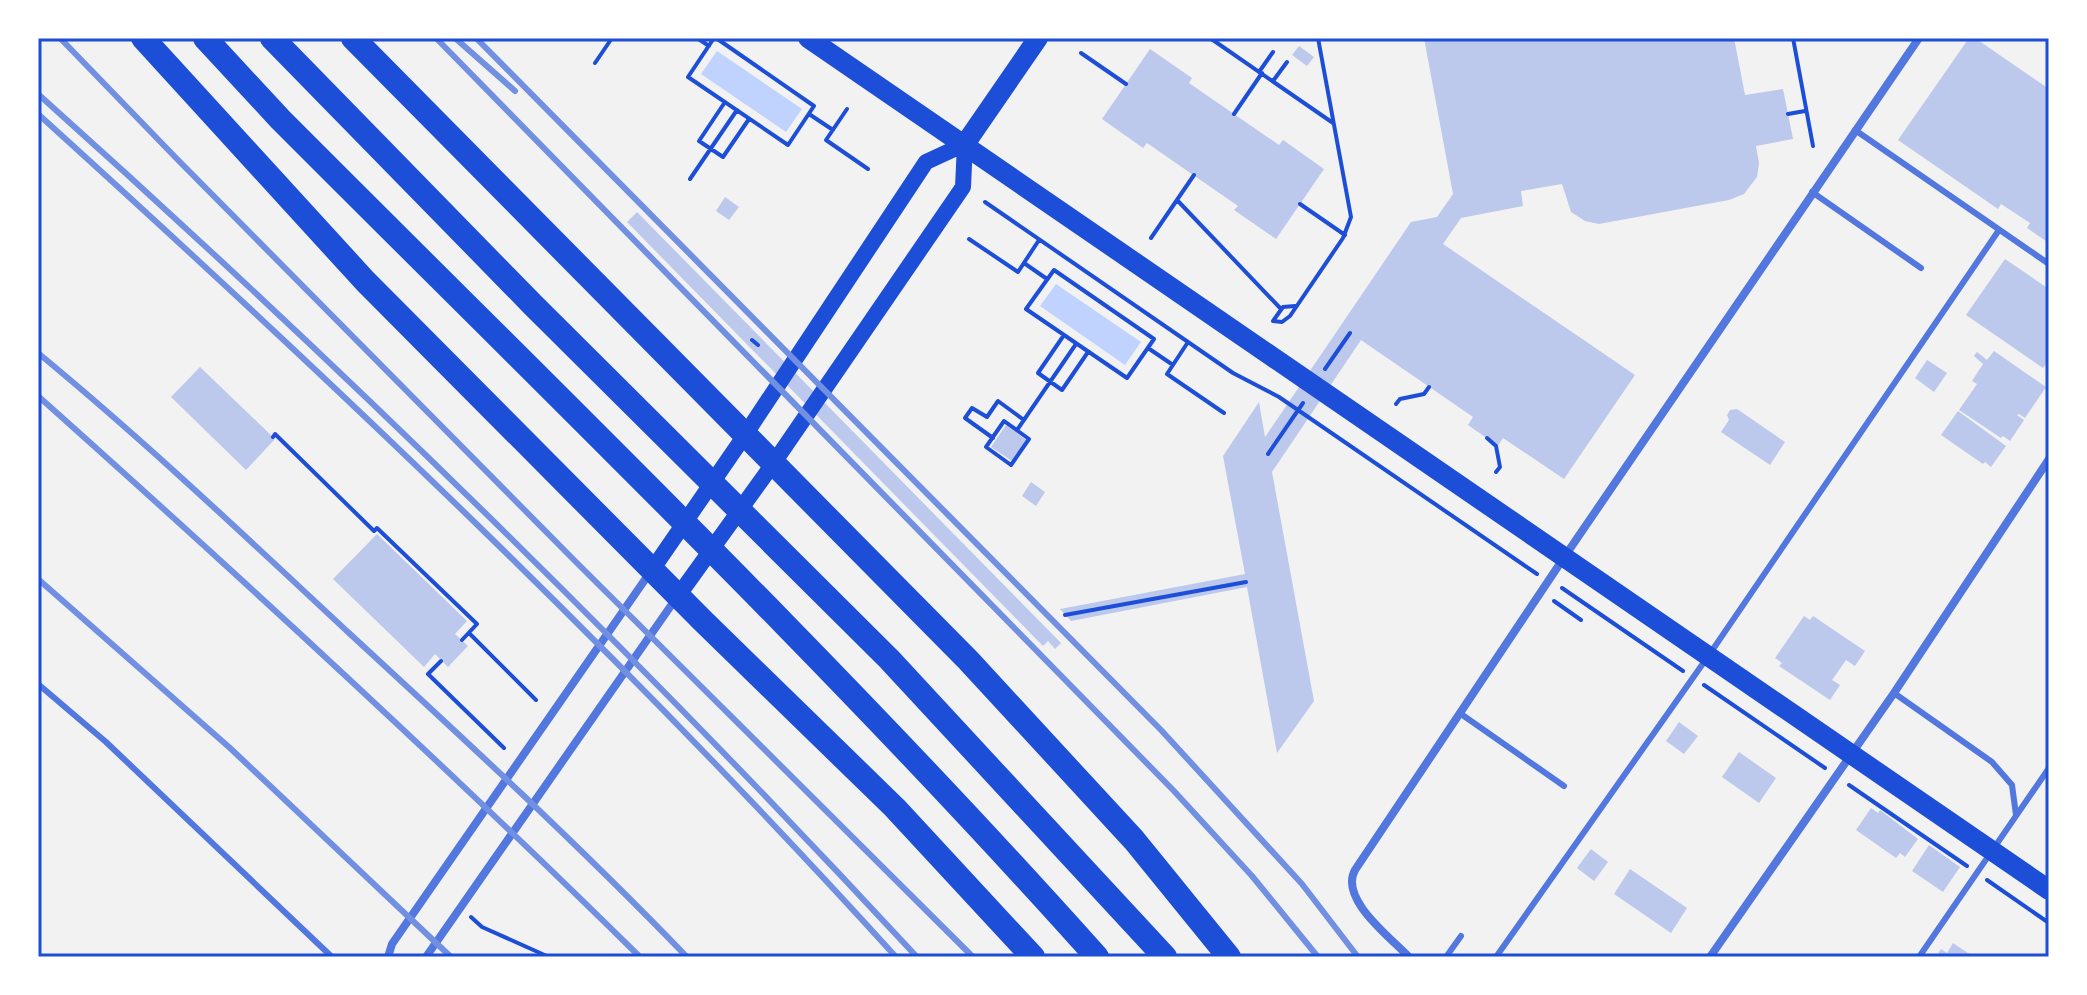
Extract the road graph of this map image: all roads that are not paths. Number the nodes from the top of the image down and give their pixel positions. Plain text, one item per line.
1 (143, 38) edge
2 (205, 38) edge
3 (272, 38) edge
4 (353, 38) edge
5 (808, 38) edge
6 (1038, 38) edge
7 (1919, 38) edge
8 (1854, 130) junction
9 (965, 144) junction
10 (1812, 192) junction
11 (1999, 230) junction
12 (2049, 264) edge
13 (1921, 268) dead end
14 (745, 435) junction
15 (2049, 459) edge
16 (773, 464) junction
17 (1565, 556) junction
18 (652, 570) junction
19 (678, 596) junction
20 (1709, 655) junction
21 (38, 684) edge
22 (1894, 693) junction
23 (1461, 714) junction
24 (1851, 753) junction
25 (2049, 768) edge
26 (1564, 786) dead end
27 (2016, 815) junction
28 (1992, 850) junction
29 (2049, 890) edge
30 (1461, 936) dead end
31 (332, 957) edge
32 (388, 957) edge
33 (426, 957) edge
34 (1033, 957) edge
35 (1097, 957) edge
36 (1165, 957) edge
37 (1229, 957) edge
38 (1409, 957) edge
39 (1446, 957) edge
40 (1496, 957) edge
41 (1710, 957) edge
42 (1919, 957) edge

1 - 18 highway
2 - 35 highway
3 - 36 highway
4 - 14 highway
5 - 9 main road
6 - 9 main road
7 - 8 street
8 - 10 street
8 - 11 lane
9 - 14 main road
9 - 16 main road
9 - 17 main road
10 - 13 lane
10 - 17 street
11 - 12 lane
11 - 20 lane
14 - 16 highway
14 - 18 main road
15 - 22 street
16 - 19 main road
16 - 37 highway
17 - 20 main road
17 - 23 street
18 - 19 highway
18 - 32 street
19 - 33 street
19 - 34 highway
20 - 24 main road
20 - 40 lane
21 - 31 lane
22 - 24 street
22 - 27 lane
23 - 26 lane
23 - 38 street
24 - 28 main road
24 - 41 street
25 - 27 lane
27 - 28 lane
28 - 29 main road
28 - 42 lane
30 - 39 lane

